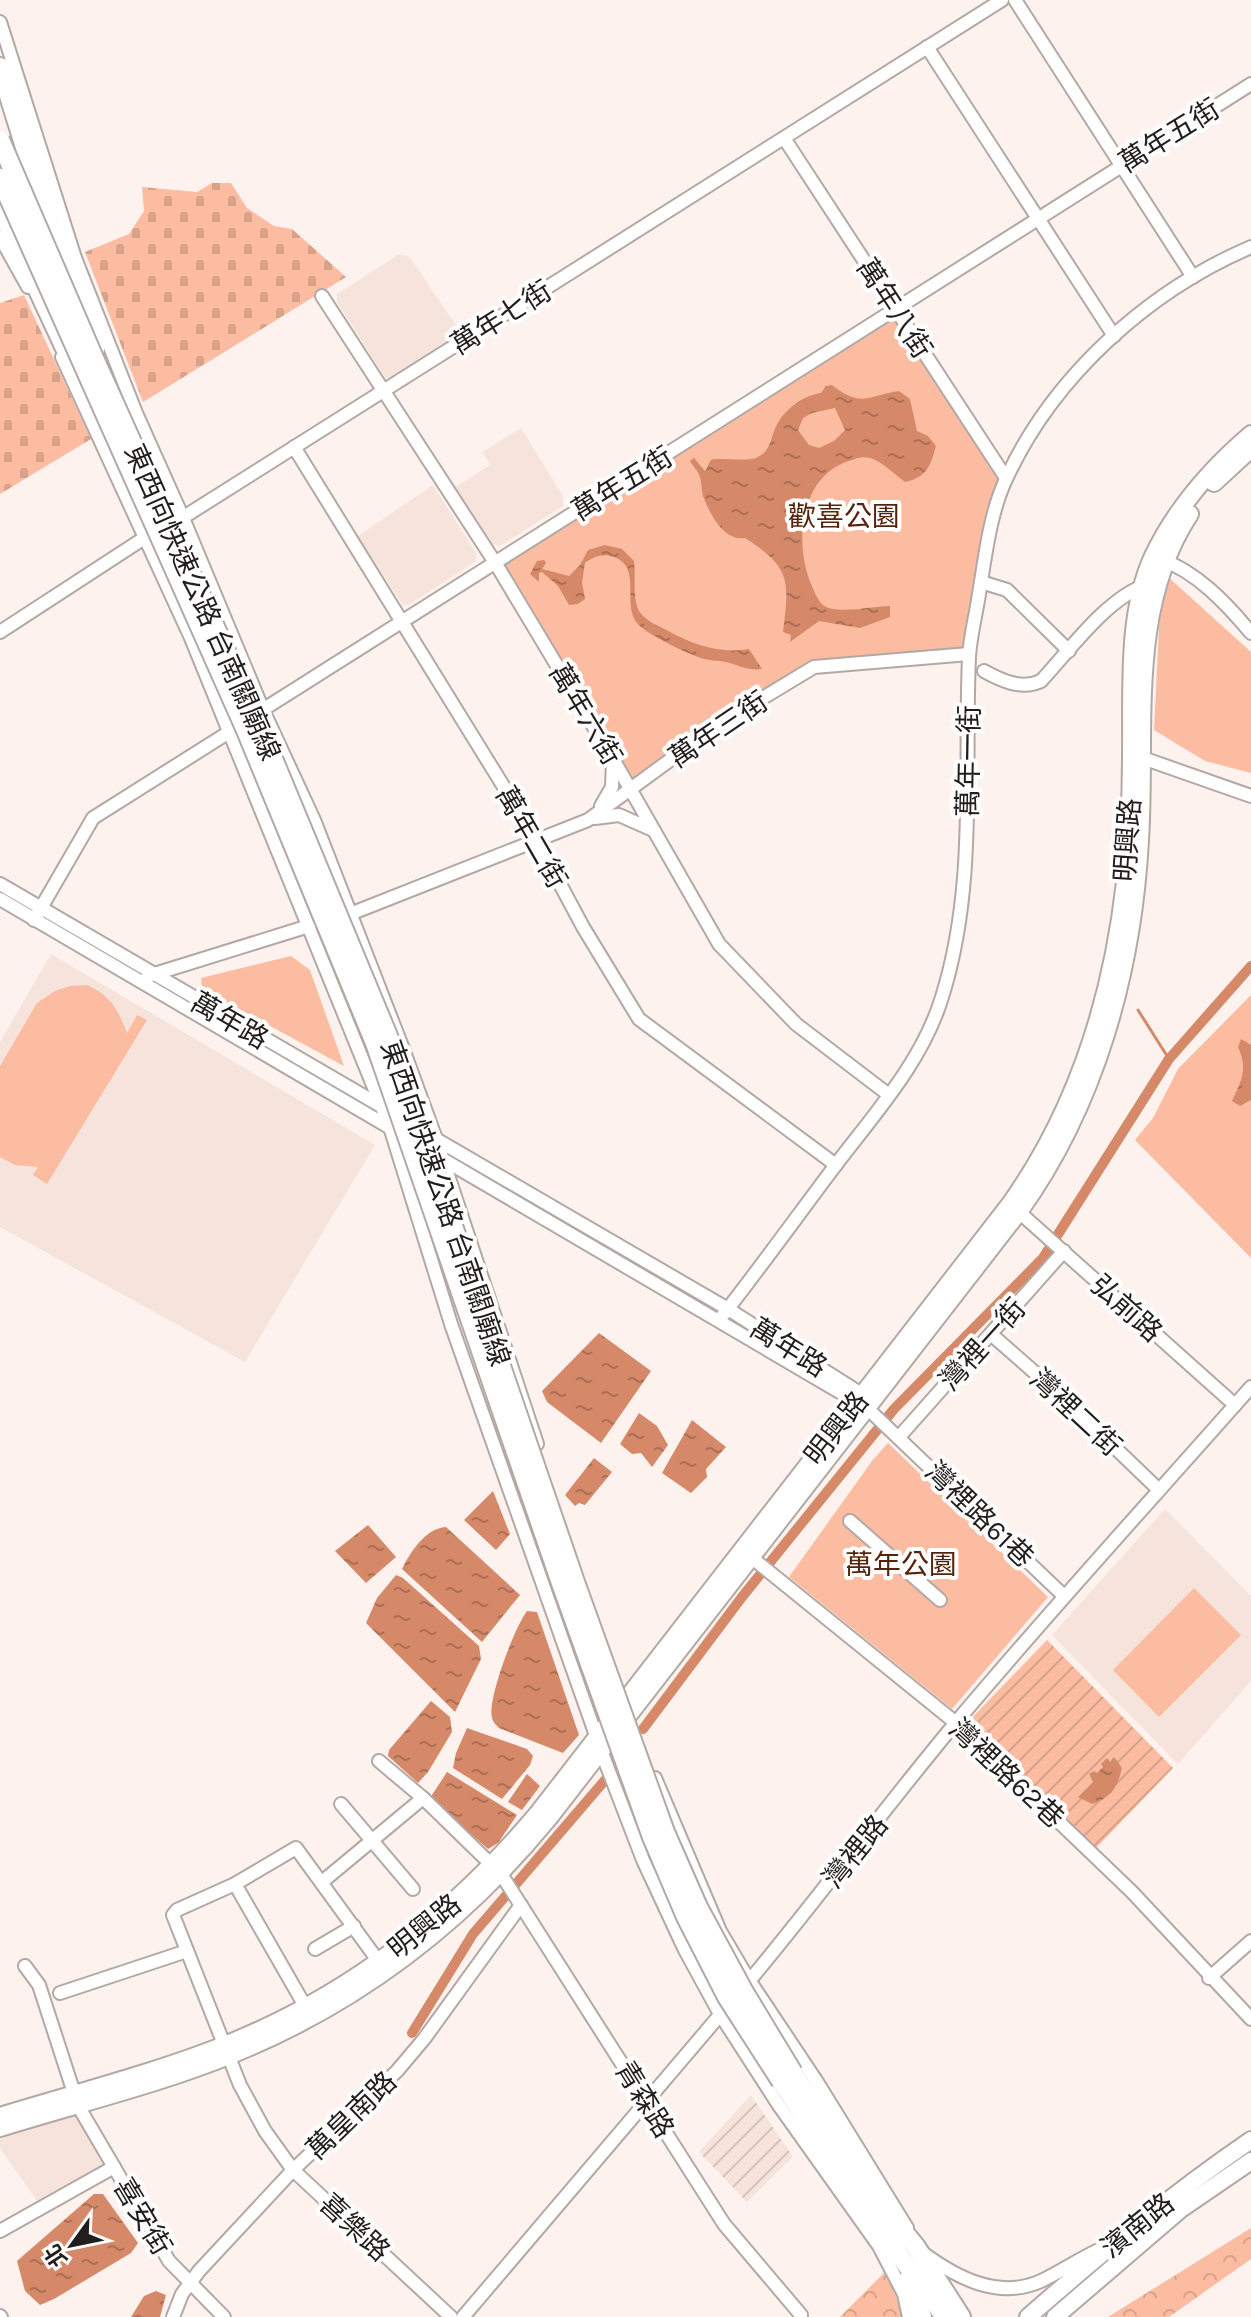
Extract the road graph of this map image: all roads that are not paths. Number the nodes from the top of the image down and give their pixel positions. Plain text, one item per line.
1 (1002, 0) edge
2 (1015, 0) edge
3 (0, 22) edge
4 (927, 47) junction
5 (0, 67) edge
6 (1251, 84) edge
7 (784, 138) junction
8 (0, 140) edge
9 (1121, 166) junction
10 (0, 178) edge
11 (0, 208) edge
12 (1039, 218) junction
13 (0, 237) edge
14 (1251, 247) edge
15 (1193, 277) junction
16 (322, 296) dead end
17 (896, 309) junction
18 (1114, 336) junction
19 (94, 358) junction
20 (90, 382) junction
21 (383, 392) junction
22 (1251, 434) edge
23 (294, 447) junction
24 (1251, 449) edge
25 (1006, 478) junction
26 (183, 518) junction
27 (146, 536) junction
28 (1159, 559) junction
29 (496, 564) junction
30 (981, 582) junction
31 (1150, 584) junction
32 (403, 622) junction
33 (0, 632) edge
34 (1251, 633) edge
35 (1069, 651) junction
36 (969, 654) junction
37 (984, 671) dead end
38 (263, 710) junction
39 (230, 731) junction
40 (1137, 756) junction
41 (613, 759) junction
42 (630, 789) junction
43 (1251, 796) edge
44 (588, 820) junction
45 (654, 831) junction
46 (536, 839) junction
47 (0, 884) edge
48 (0, 899) edge
49 (37, 914) junction
50 (350, 914) junction
51 (309, 926) junction
52 (153, 974) junction
53 (138, 981) junction
54 (889, 1095) junction
55 (380, 1106) junction
56 (390, 1127) junction
57 (436, 1139) junction
58 (442, 1159) junction
59 (836, 1165) junction
60 (1019, 1212) junction
61 (1064, 1251) junction
62 (724, 1314) junction
63 (992, 1335) junction
64 (1251, 1387) edge
65 (1235, 1405) junction
66 (866, 1406) junction
67 (897, 1434) junction
68 (1159, 1490) junction
69 (850, 1521) dead end
70 (751, 1557) junction
71 (1064, 1596) junction
72 (940, 1600) dead end
73 (629, 1705) junction
74 (956, 1723) junction
75 (599, 1744) junction
76 (379, 1761) dead end
77 (423, 1798) junction
78 (341, 1804) dead end
79 (371, 1839) junction
80 (499, 1871) junction
81 (322, 1882) junction
82 (235, 1884) junction
83 (413, 1889) dead end
84 (521, 1905) junction
85 (354, 1926) junction
86 (1251, 1941) edge
87 (315, 1949) dead end
88 (187, 1951) junction
89 (379, 1962) junction
90 (25, 1966) dead end
91 (1209, 1978) junction
92 (749, 1980) junction
93 (60, 1993) dead end
94 (309, 2012) junction
95 (720, 2014) junction
96 (1251, 2019) edge
97 (227, 2050) junction
98 (787, 2077) junction
99 (76, 2099) junction
100 (647, 2102) junction
101 (0, 2116) edge
102 (0, 2128) edge
103 (1251, 2140) edge
104 (1251, 2161) edge
105 (114, 2167) junction
106 (293, 2170) junction
107 (0, 2231) edge
108 (890, 2242) junction
109 (1112, 2244) junction
110 (916, 2247) junction
111 (189, 2284) junction
112 (800, 2316) edge
113 (173, 2317) edge
114 (224, 2317) edge
115 (451, 2317) edge
116 (463, 2317) edge
117 (909, 2317) edge
118 (922, 2317) edge
119 (945, 2317) edge
120 (961, 2317) edge
121 (1028, 2317) edge
122 (1055, 2317) edge

1 - 4 street, 萬年七街
2 - 9 street
3 - 26 street
4 - 7 street, 萬年七街
4 - 12 street
5 - 19 highway
6 - 9 street, 萬年五街
7 - 17 street, 萬年八街
7 - 21 street, 萬年七街
8 - 19 highway, 東西向快速公路 台南關廟線, bridge
9 - 12 street, 萬年五街
9 - 15 street
10 - 20 highway, 東西向快速公路 台南關廟線, bridge
11 - 20 highway
12 - 17 street, 萬年五街
12 - 18 street
13 - 27 street
14 - 15 street, 萬年一街
15 - 18 street, 萬年一街
16 - 21 street, 萬年六街
17 - 25 street, 萬年八街
17 - 29 street, 萬年五街
18 - 25 street, 萬年一街
19 - 98 highway, 東西向快速公路 台南關廟線, bridge
20 - 98 highway, 東西向快速公路 台南關廟線, bridge
21 - 23 street, 萬年七街
21 - 29 street, 萬年六街
22 - 28 main road, 明興路
23 - 26 street, 萬年七街
23 - 32 street, 萬年二街
24 - 28 main road, 明興路
25 - 30 street, 萬年一街
26 - 27 street, 萬年七街
26 - 38 street
27 - 33 street, 萬年七街
27 - 39 street
28 - 31 main road, 明興路
28 - 34 street
29 - 32 street, 萬年五街
29 - 41 street, 萬年六街
30 - 35 street
30 - 36 street, 萬年一街
31 - 35 street
31 - 40 main road, 明興路
32 - 38 street, 萬年五街
32 - 46 street, 萬年二街
35 - 37 street
36 - 42 street, 萬年三街
36 - 54 street, 萬年一街
38 - 39 street, 萬年五街
38 - 50 street
39 - 49 street, 萬年五街
39 - 51 street
40 - 43 street
40 - 60 main road, 明興路
40 - 66 main road, 明興路
41 - 42 street, 萬年六街
41 - 44 street
42 - 44 street, 萬年三街
42 - 45 street, 萬年六街
44 - 45 street
44 - 46 street, 萬年三街
45 - 54 street, 萬年六街
46 - 50 street, 萬年三街
46 - 59 street, 萬年二街
47 - 49 street, 萬年路
48 - 49 street, 萬年路
49 - 52 street, 萬年路
49 - 53 street, 萬年路
50 - 57 street
51 - 52 street
51 - 55 street
52 - 53 street
52 - 55 street, 萬年路
53 - 56 street, 萬年路
54 - 59 street, 萬年一街
55 - 56 street
55 - 57 street, 萬年路
56 - 58 street, 萬年路
56 - 75 street
57 - 58 street
57 - 62 street, 萬年路
58 - 62 street, 萬年路
58 - 73 street
59 - 62 street, 萬年一街
60 - 61 street, 弘前路
60 - 66 main road, 明興路
61 - 63 street, 灣裡一街
61 - 65 street, 弘前路
62 - 66 street, 萬年路
63 - 67 street, 灣裡一街
63 - 68 street, 灣裡二街
64 - 65 street, 灣裡路
65 - 68 street, 灣裡路
66 - 67 street, 萬年路
66 - 70 main road, 明興路
67 - 71 street, 灣裡路61巷
68 - 71 street, 灣裡路
69 - 72 street
70 - 73 main road, 明興路
70 - 74 street, 灣裡路62巷
71 - 74 street, 灣裡路
73 - 75 main road, 明興路
73 - 92 street
74 - 91 street, 灣裡路62巷
74 - 92 street, 灣裡路
75 - 80 main road, 明興路
75 - 95 street
76 - 77 street, 青森路
77 - 79 street
77 - 80 street, 青森路
78 - 79 street
79 - 81 street
79 - 83 street
80 - 84 street, 青森路
80 - 89 main road, 明興路
80 - 94 main road, 明興路
81 - 82 street
81 - 85 street
82 - 88 street, 喜樂路
82 - 94 street
84 - 100 street, 青森路
84 - 106 street, 萬皇南路
85 - 87 street
85 - 89 street
86 - 91 street
88 - 93 street
88 - 97 street, 喜樂路
89 - 94 main road, 明興路
90 - 99 street, 喜安街
91 - 96 street, 灣裡路62巷
92 - 95 street, 灣裡路
92 - 110 street
94 - 97 main road, 明興路
95 - 100 street, 灣裡路
95 - 117 street
97 - 99 main road, 明興路
97 - 106 street, 喜樂路
98 - 108 highway, 東西向快速公路 台南關廟線
98 - 110 highway, 東西向快速公路 台南關廟線
99 - 101 main road, 明興路
99 - 102 main road, 明興路
99 - 105 street, 喜安街
100 - 112 street, 青森路
100 - 116 street, 灣裡路
103 - 109 main road, 濱南路
104 - 122 main road, 濱南路
105 - 107 street
105 - 111 street, 喜安街
106 - 111 street, 萬皇南路
106 - 115 street, 喜樂路
108 - 118 highway
108 - 119 highway
109 - 110 street
109 - 121 main road, 濱南路
110 - 120 highway, 東西向快速公路 台南關廟線
111 - 113 street, 萬皇南路
111 - 114 street, 喜安街

